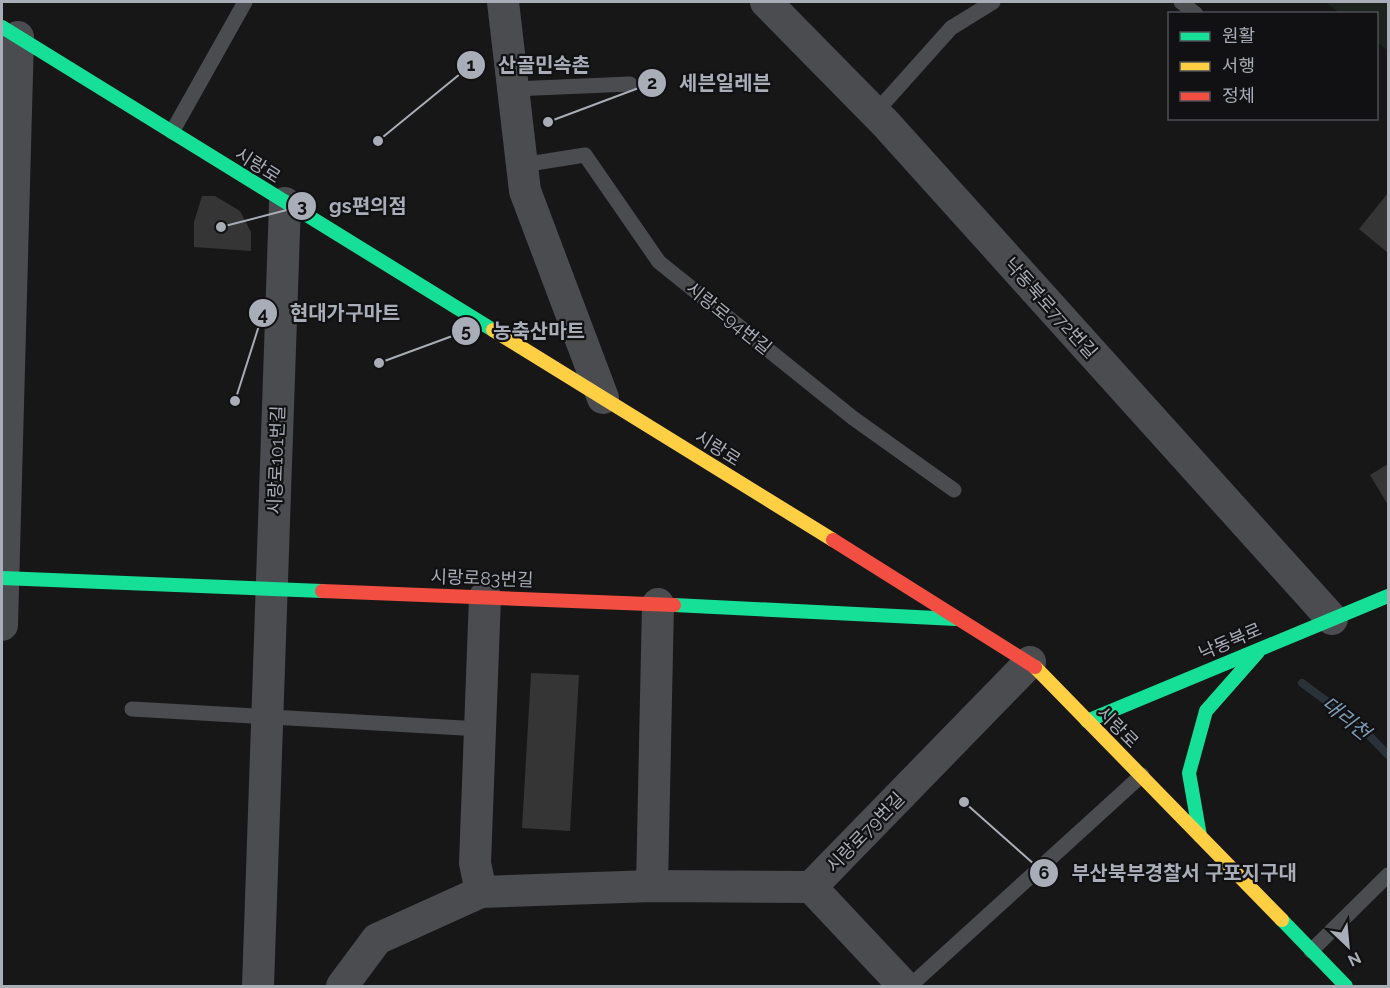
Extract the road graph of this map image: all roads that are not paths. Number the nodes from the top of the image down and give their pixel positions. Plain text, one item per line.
1 (245, 2) edge
2 (503, 2) edge
3 (766, 2) edge
4 (993, 2) edge
5 (1181, 2) edge
6 (1194, 12) edge
7 (10, 32) edge
8 (630, 84) dead end
9 (513, 89) junction
10 (876, 113) junction
11 (172, 132) junction
12 (522, 165) junction
13 (285, 202) junction
14 (603, 398) junction
15 (954, 490) dead end
16 (2, 578) edge
17 (272, 588) junction
18 (1389, 596) edge
19 (485, 597) junction
20 (658, 604) junction
21 (961, 619) junction
22 (1332, 619) junction
23 (2, 625) edge
24 (1263, 646) junction
25 (1030, 662) junction
26 (132, 709) dead end
27 (267, 717) junction
28 (1087, 721) junction
29 (480, 729) junction
30 (1142, 775) junction
31 (1200, 836) junction
32 (1389, 874) edge
33 (652, 886) junction
34 (811, 887) junction
35 (481, 892) junction
36 (1311, 951) junction
37 (258, 987) edge
38 (342, 987) edge
39 (904, 987) edge
40 (910, 987) edge
41 (1346, 987) edge

1 - 11 lane
2 - 9 street
3 - 10 street, 낙동북로772번길
4 - 10 lane
5 - 6 lane
7 - 11 main road, 시랑로
7 - 16 street
8 - 9 lane
9 - 12 street
10 - 22 street, 낙동북로772번길
11 - 13 main road, 시랑로
12 - 14 street
12 - 15 lane, 시랑로94번길
13 - 14 main road, 시랑로
13 - 17 street, 시랑로101번길
14 - 21 main road, 시랑로
16 - 17 main road, 시랑로83번길
16 - 23 street
17 - 19 main road, 시랑로83번길
17 - 27 street, 시랑로101번길
18 - 22 main road, 낙동북로
19 - 20 main road, 시랑로83번길
19 - 29 street
20 - 21 main road, 시랑로83번길
20 - 33 street
21 - 25 main road, 시랑로
22 - 24 main road, 낙동북로
24 - 28 main road, 낙동북로
24 - 31 main road
25 - 28 main road, 시랑로
25 - 34 street, 시랑로79번길
26 - 27 lane
27 - 29 lane
27 - 37 street, 시랑로101번길
28 - 30 main road, 시랑로
29 - 35 street
30 - 31 main road, 시랑로
30 - 40 lane
31 - 36 main road, 시랑로
32 - 36 lane
33 - 34 street, 시랑로79번길
33 - 35 street, 시랑로79번길
34 - 39 street
35 - 38 street, 시랑로79번길
36 - 41 main road, 시랑로

